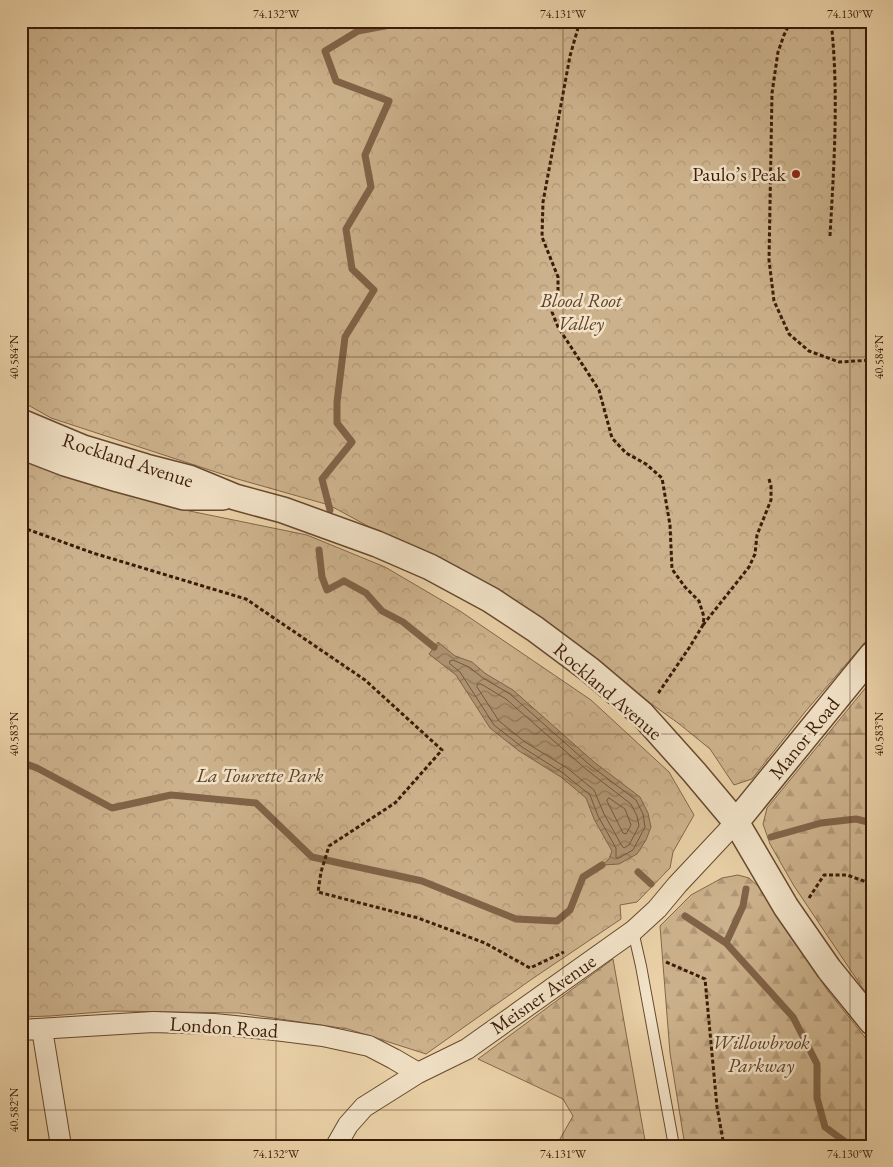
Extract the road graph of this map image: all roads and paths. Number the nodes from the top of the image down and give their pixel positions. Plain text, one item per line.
1 (580, 21) edge
2 (791, 21) edge
3 (832, 21) edge
4 (830, 236) dead end
5 (872, 360) edge
6 (21, 422) edge
7 (21, 446) edge
8 (769, 479) dead end
9 (235, 497) junction
10 (21, 527) edge
11 (703, 626) junction
12 (872, 655) edge
13 (654, 699) dead end
14 (736, 822) junction
15 (872, 884) edge
16 (808, 900) dead end
17 (633, 931) junction
18 (569, 949) dead end
19 (666, 962) dead end
20 (872, 1022) edge
21 (42, 1029) junction
22 (21, 1030) edge
23 (418, 1074) junction
24 (61, 1146) edge
25 (336, 1146) edge
26 (674, 1146) edge
27 (724, 1146) edge

1 - 11 path
2 - 5 path
3 - 4 path
6 - 9 street, Rockland Avenue
7 - 9 street, Rockland Avenue
8 - 11 path
9 - 14 street, Rockland Avenue
10 - 18 path
11 - 13 path
12 - 14 street, Manor Road
14 - 17 street, Meisner Avenue
14 - 20 street, Rockland Avenue
15 - 16 path
17 - 23 street, Meisner Avenue
17 - 26 lane
19 - 27 path
21 - 22 street, London Road
21 - 23 street, London Road
21 - 24 street
23 - 25 street, Meisner Avenue

